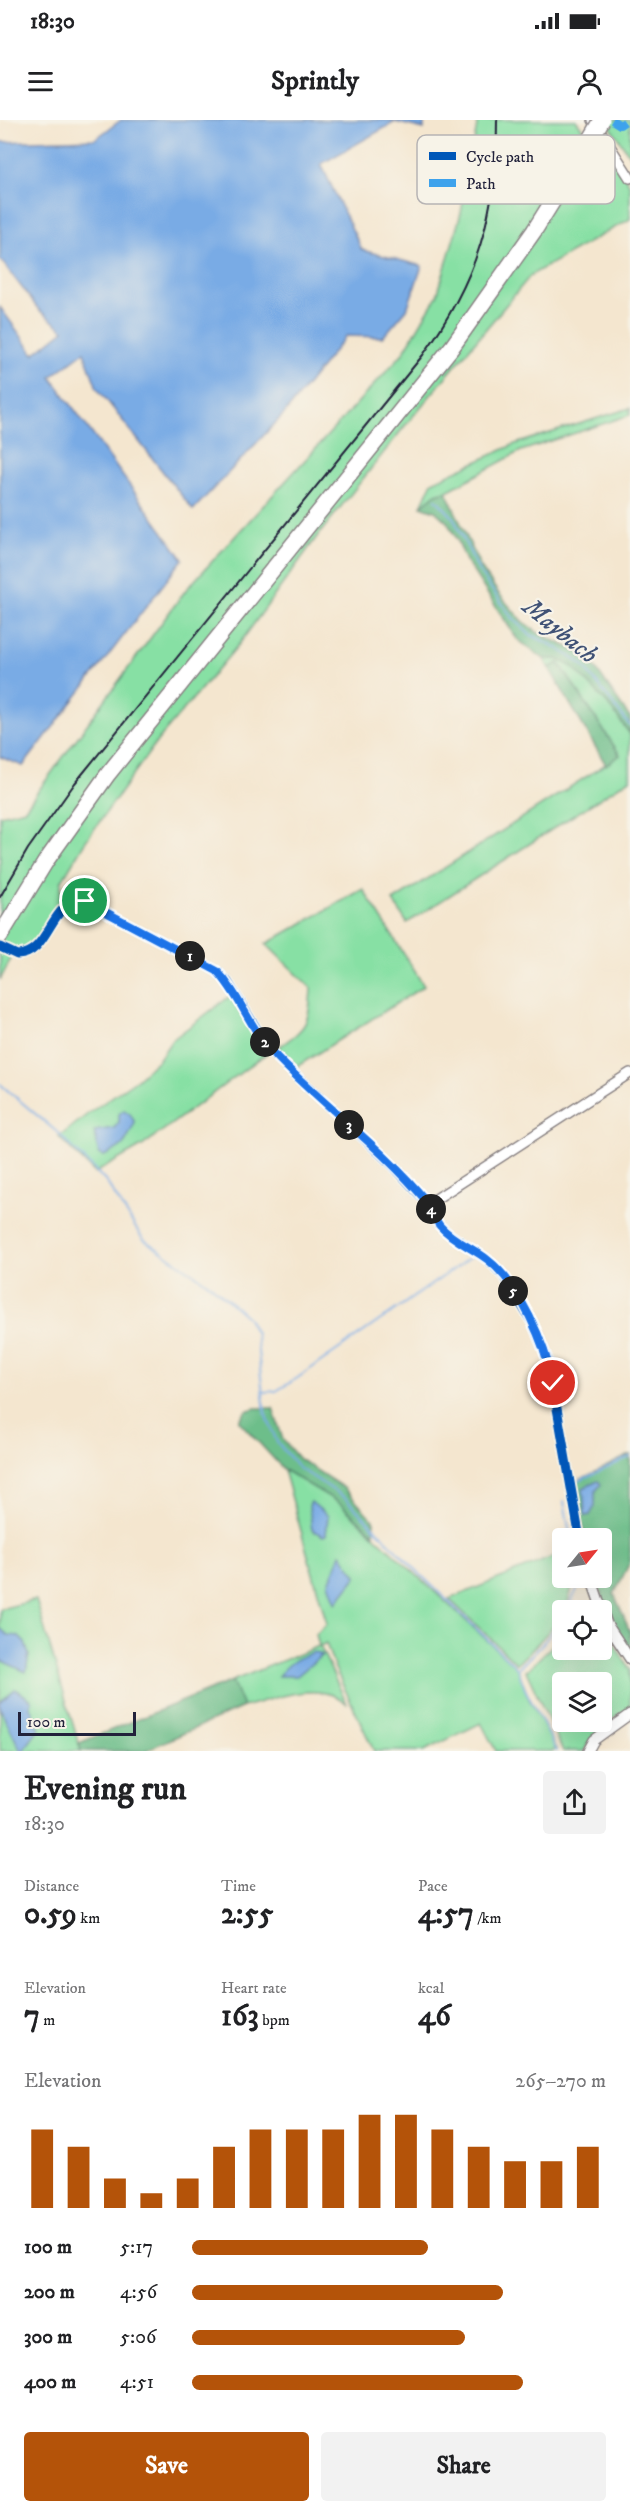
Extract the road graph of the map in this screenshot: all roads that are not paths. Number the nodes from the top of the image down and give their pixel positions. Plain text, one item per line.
1 (593, 120) edge
2 (602, 120) edge
3 (593, 135) edge
4 (603, 135) edge
5 (615, 154) edge
6 (630, 178) edge
7 (551, 204) edge
8 (2, 933) edge
9 (0, 947) edge
10 (630, 1073) edge
11 (428, 1204) junction
12 (578, 1528) edge
13 (594, 1588) edge
14 (630, 1659) edge
15 (630, 1714) edge
16 (588, 1751) edge

1 - 4 street
2 - 3 main road, bridge
5 - 6 street
7 - 8 main road, bridge
9 - 11 street
10 - 11 street
11 - 12 street
13 - 14 street
15 - 16 street

